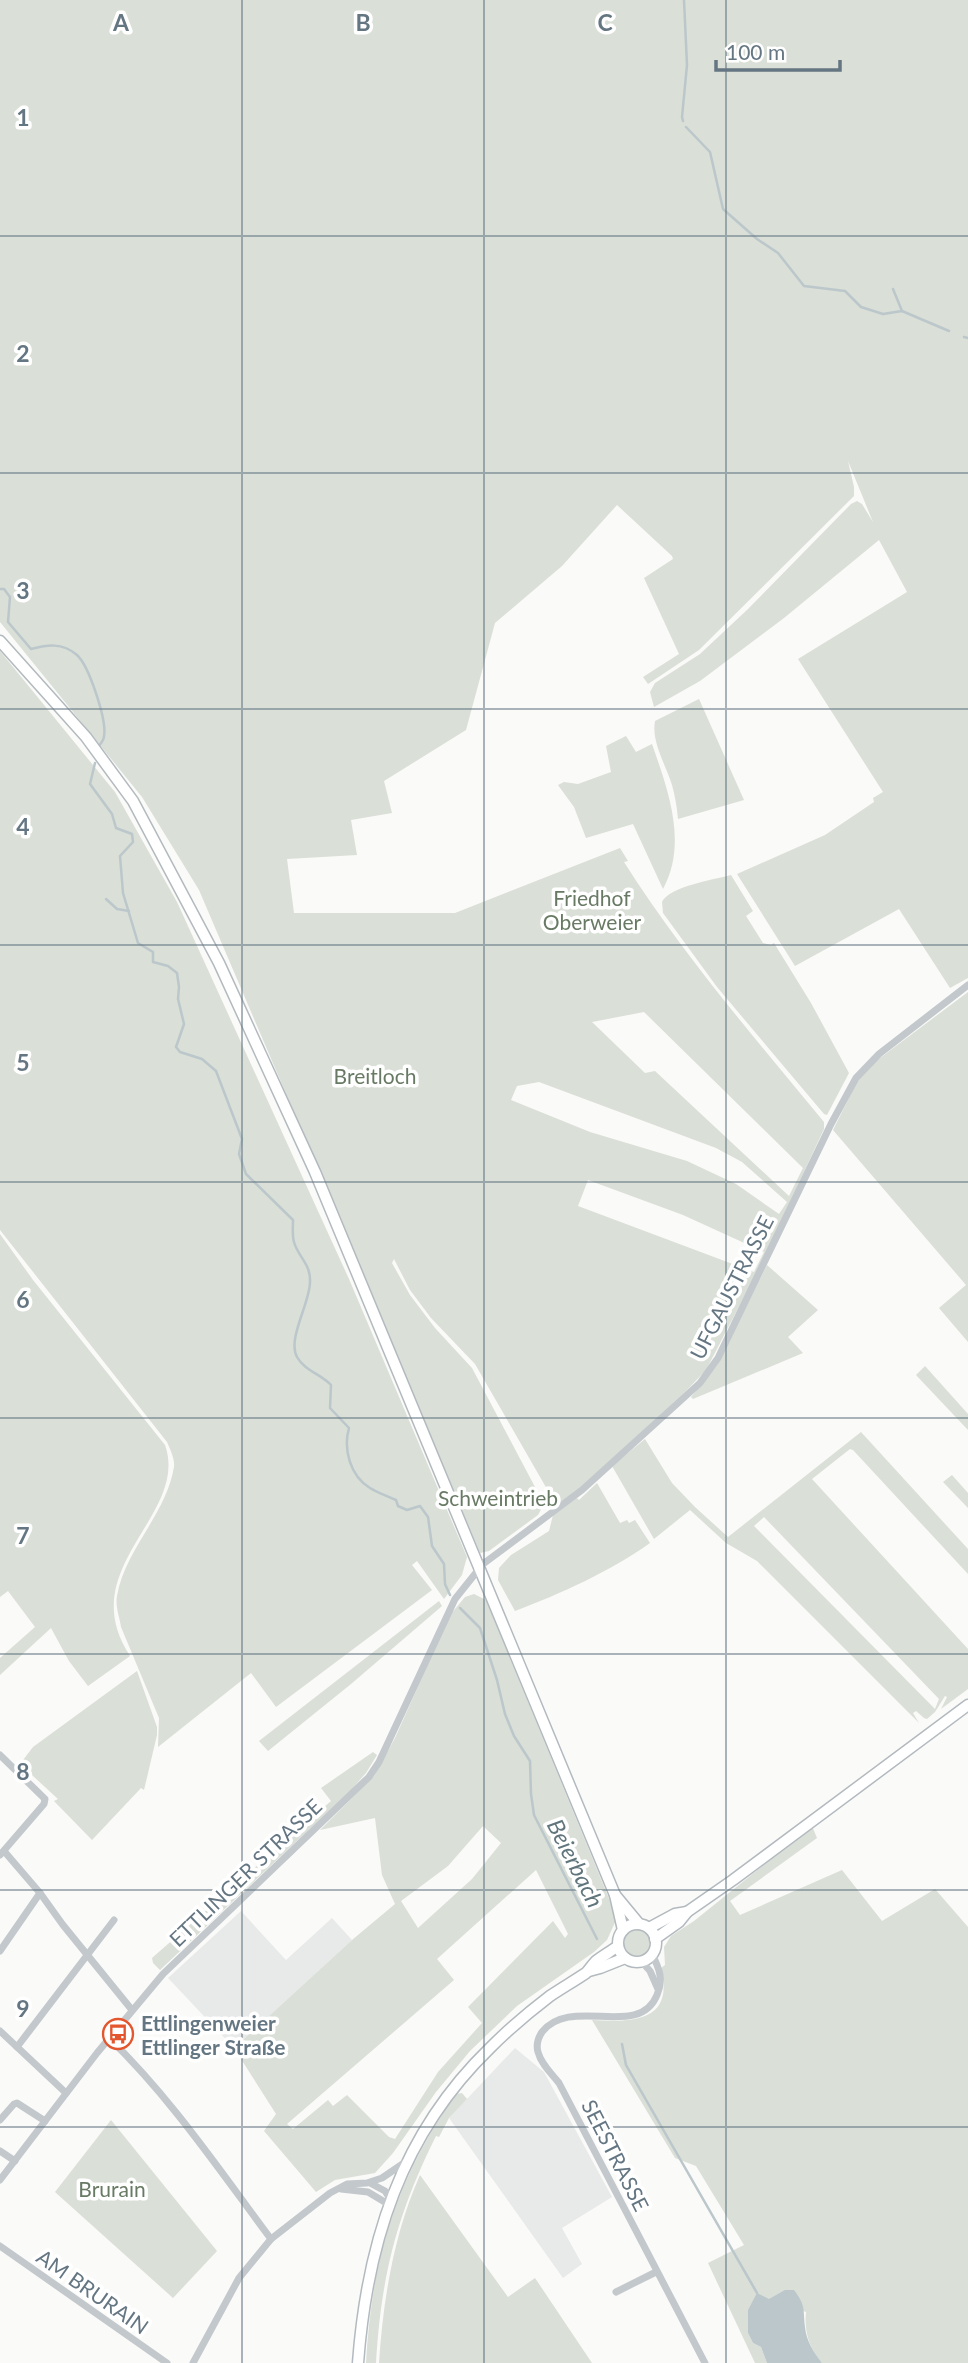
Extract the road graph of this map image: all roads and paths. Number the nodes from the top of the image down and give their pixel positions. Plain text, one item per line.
1 (0, 641) edge
2 (968, 985) edge
3 (480, 1569) junction
4 (968, 1705) edge
5 (0, 1755) edge
6 (2, 1853) edge
7 (40, 1893) junction
8 (615, 1895) junction
9 (687, 1912) junction
10 (114, 1920) dead end
11 (644, 1926) junction
12 (622, 1930) junction
13 (655, 1939) junction
14 (618, 1946) junction
15 (0, 1951) edge
16 (88, 1954) junction
17 (652, 1954) junction
18 (625, 1958) junction
19 (640, 1961) junction
20 (589, 1971) junction
21 (659, 1990) junction
22 (132, 2010) junction
23 (0, 2031) edge
24 (110, 2038) junction
25 (17, 2047) junction
26 (66, 2093) junction
27 (0, 2120) edge
28 (45, 2121) junction
29 (0, 2151) edge
30 (409, 2159) junction
31 (15, 2161) junction
32 (0, 2180) edge
33 (368, 2182) junction
34 (336, 2190) junction
35 (389, 2202) junction
36 (271, 2239) junction
37 (0, 2246) edge
38 (656, 2272) junction
39 (617, 2292) dead end
40 (167, 2363) edge
41 (193, 2363) edge
42 (358, 2363) edge
43 (705, 2363) edge

1 - 3 street
2 - 3 street, UFGAUSTRASSE
3 - 8 street
3 - 22 street, ETTLINGER STRASSE
4 - 9 street
5 - 6 street
6 - 7 street
7 - 15 street
7 - 16 street
8 - 11 street
8 - 12 street
9 - 11 street
9 - 13 street
10 - 16 street
11 - 12 street
11 - 13 street
12 - 14 street
13 - 17 street
14 - 18 street
14 - 20 street
16 - 22 street
16 - 25 street
17 - 19 street
17 - 21 street
18 - 19 street
18 - 20 street
19 - 21 street
20 - 30 street
21 - 38 street, SEESTRASSE
22 - 24 street, ETTLINGER STRASSE
23 - 25 street
24 - 26 street, ETTLINGER STRASSE
24 - 36 street
25 - 26 street
26 - 28 street, ETTLINGER STRASSE
27 - 28 street
28 - 31 street, ETTLINGER STRASSE
29 - 31 street
30 - 33 street
30 - 35 street
31 - 32 street, ETTLINGER STRASSE
33 - 34 street
33 - 35 street
34 - 35 street
34 - 36 street
35 - 42 street
36 - 41 street
37 - 40 street, AM BRURAIN
38 - 39 street
38 - 43 street, SEESTRASSE

